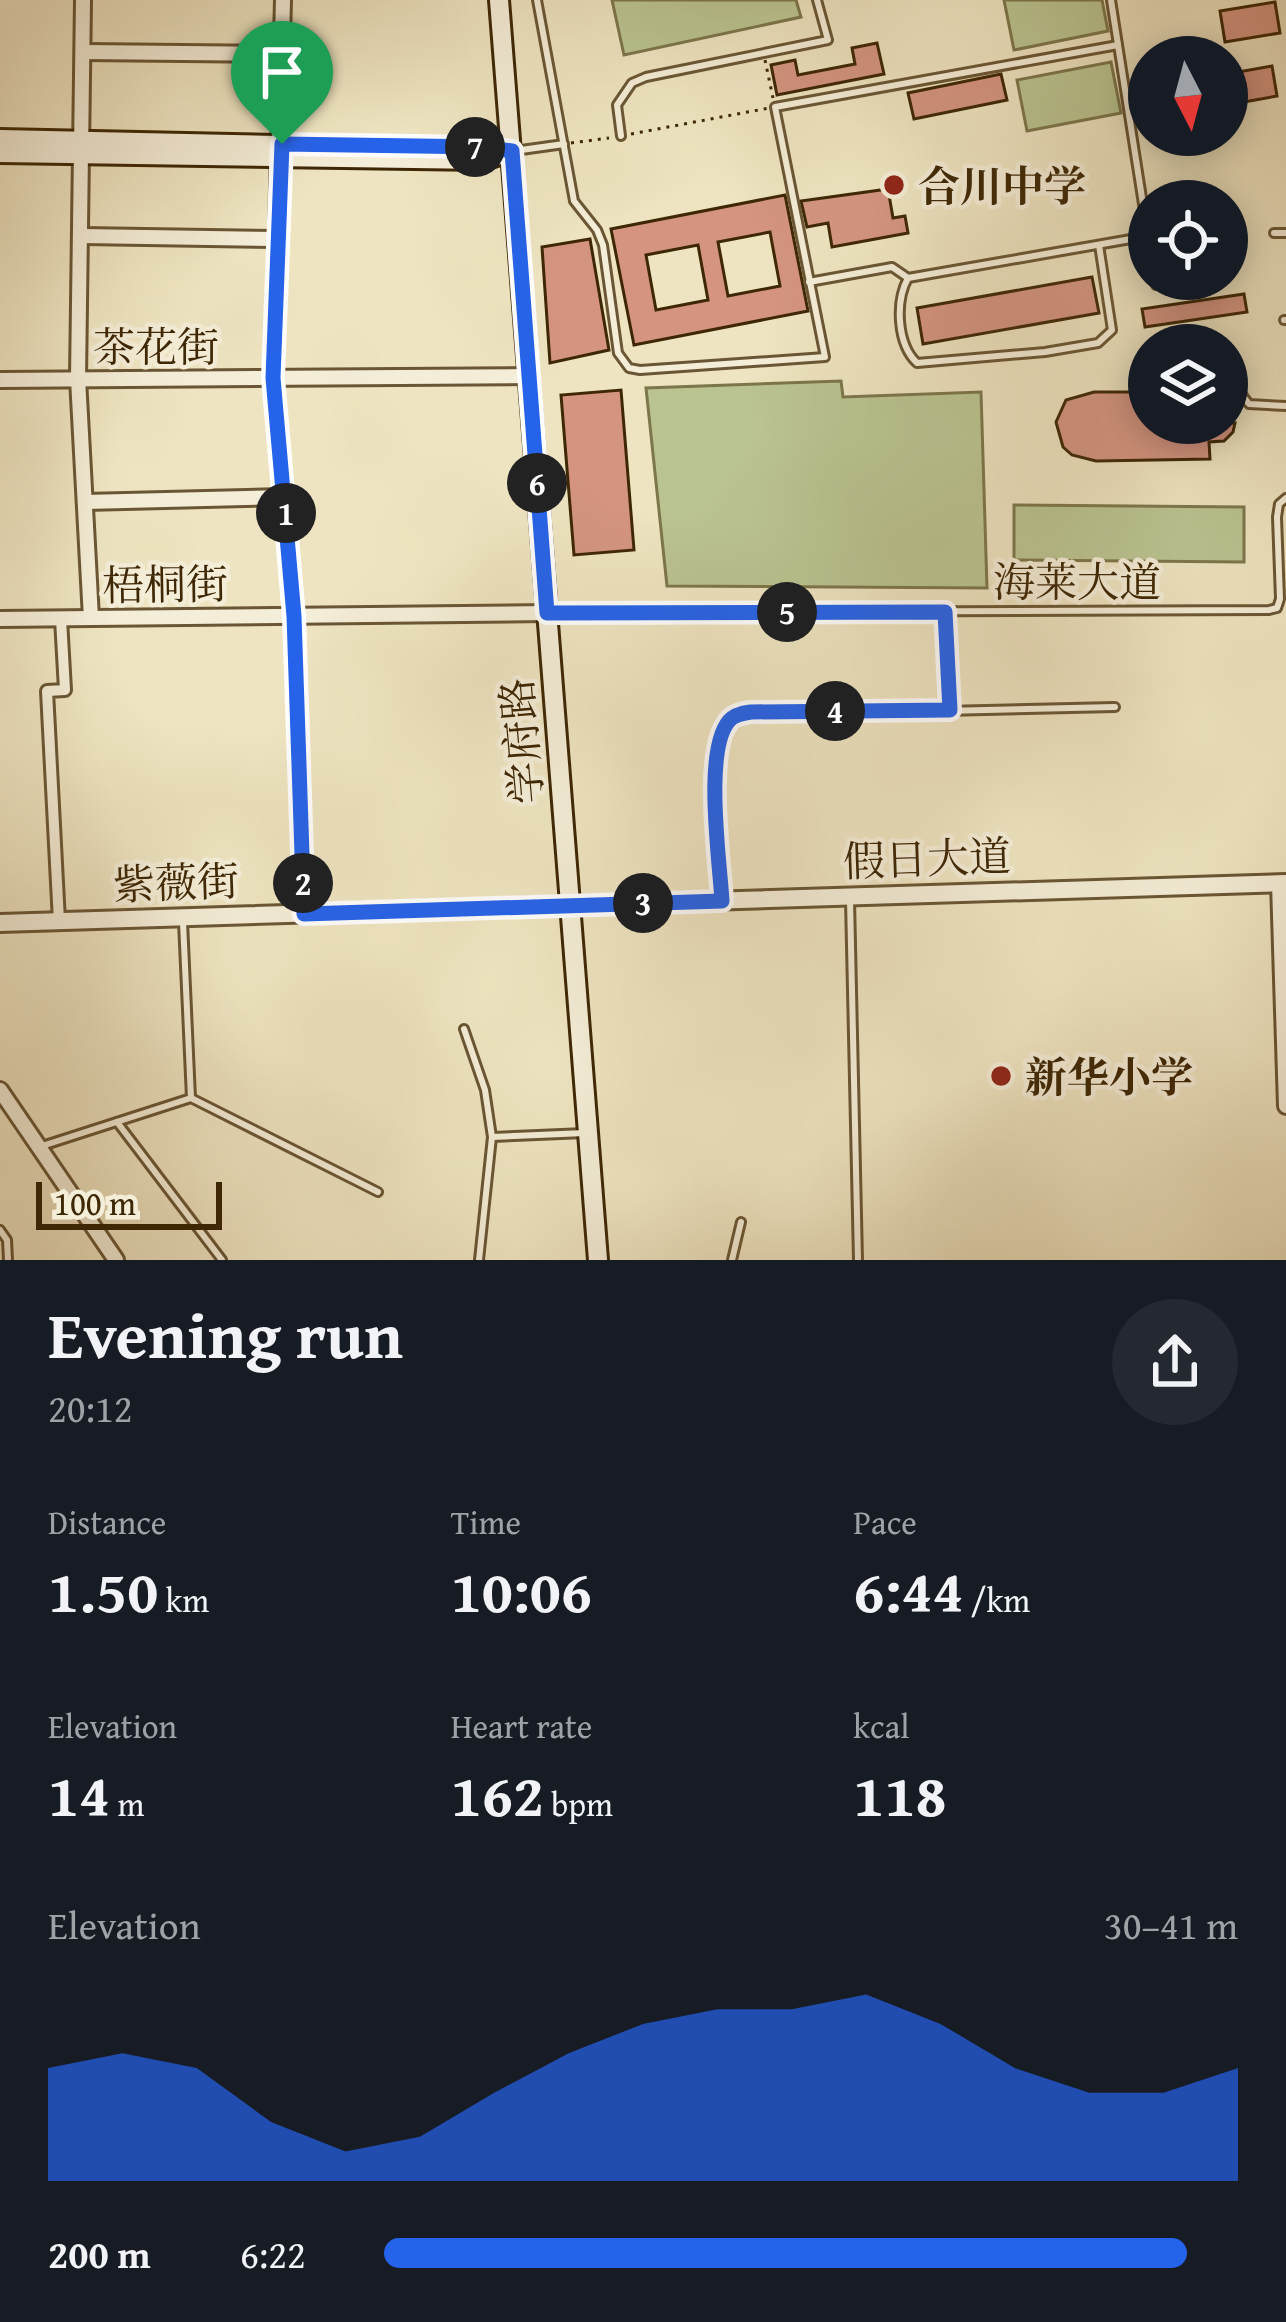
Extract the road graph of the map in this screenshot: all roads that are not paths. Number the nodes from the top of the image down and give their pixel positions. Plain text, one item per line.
1 (83, 0) edge
2 (284, 0) edge
3 (499, 0) edge
4 (537, 0) edge
5 (817, 0) edge
6 (1111, 0) edge
7 (1118, 45) junction
8 (84, 52) junction
9 (283, 54) junction
10 (621, 136) road end
11 (0, 139) edge
12 (564, 144) junction
13 (84, 148) junction
14 (281, 150) junction
15 (512, 151) junction
16 (0, 153) edge
17 (1140, 180) edge
18 (1274, 233) dead end
19 (1286, 233) edge
20 (82, 236) junction
21 (278, 239) junction
22 (1128, 241) edge
23 (1099, 245) junction
24 (908, 278) junction
25 (809, 282) junction
26 (529, 376) junction
27 (273, 378) junction
28 (78, 379) junction
29 (0, 380) edge
30 (1248, 403) edge
31 (1286, 406) edge
32 (285, 497) junction
33 (1286, 498) edge
34 (85, 502) junction
35 (945, 612) junction
36 (547, 613) junction
37 (294, 616) junction
38 (92, 618) junction
39 (0, 619) edge
40 (61, 619) junction
41 (1114, 707) dead end
42 (950, 710) junction
43 (1282, 883) edge
44 (850, 897) junction
45 (722, 901) junction
46 (570, 905) junction
47 (304, 914) junction
48 (183, 917) junction
49 (59, 921) junction
50 (0, 923) edge
51 (464, 1029) dead end
52 (191, 1098) junction
53 (3, 1101) edge
54 (1286, 1106) edge
55 (118, 1121) junction
56 (588, 1133) junction
57 (492, 1137) junction
58 (38, 1147) junction
59 (378, 1192) dead end
60 (741, 1222) dead end
61 (0, 1230) edge
62 (8, 1260) edge
63 (116, 1260) edge
64 (222, 1260) edge
65 (479, 1260) edge
66 (598, 1260) edge
67 (732, 1260) edge
68 (858, 1260) edge

1 - 8 street
2 - 9 street
3 - 15 main road, 学府路
4 - 12 lane
5 - 10 lane
6 - 7 lane
7 - 17 lane
7 - 25 lane
8 - 9 street
8 - 13 street
9 - 14 street
11 - 13 main road
12 - 15 lane
12 - 25 lane
13 - 14 main road
13 - 16 main road
13 - 20 street
14 - 15 main road
14 - 21 street
15 - 26 main road, 学府路
18 - 19 lane
20 - 21 street
20 - 28 street
21 - 27 street
22 - 23 lane
23 - 24 lane
23 - 24 lane
24 - 25 lane
26 - 27 street, 茶花街
26 - 36 main road, 学府路
27 - 28 street, 茶花街
27 - 32 street
28 - 29 street, 茶花街
28 - 34 street
30 - 31 lane
32 - 34 street
32 - 37 street
33 - 35 lane, 海莱大道
34 - 38 street
35 - 36 lane, 海莱大道
35 - 42 lane
36 - 37 street, 梧桐街
36 - 46 main road, 学府路
37 - 38 street, 梧桐街
37 - 47 street
38 - 40 street, 梧桐街
39 - 40 street, 梧桐街
40 - 49 street
41 - 42 lane
42 - 45 lane
43 - 44 street, 假日大道
43 - 54 street
44 - 45 street, 假日大道
44 - 68 lane
45 - 46 street, 假日大道
46 - 47 street, 紫薇街
46 - 56 main road, 学府路
47 - 48 street, 紫薇街
48 - 49 street, 紫薇街
48 - 52 lane
49 - 50 street, 紫薇街
51 - 57 lane
52 - 55 lane
52 - 59 lane
53 - 58 street
55 - 58 lane
55 - 64 lane
56 - 57 lane
56 - 66 main road, 学府路
57 - 65 lane
58 - 63 street
60 - 67 lane
61 - 62 lane

